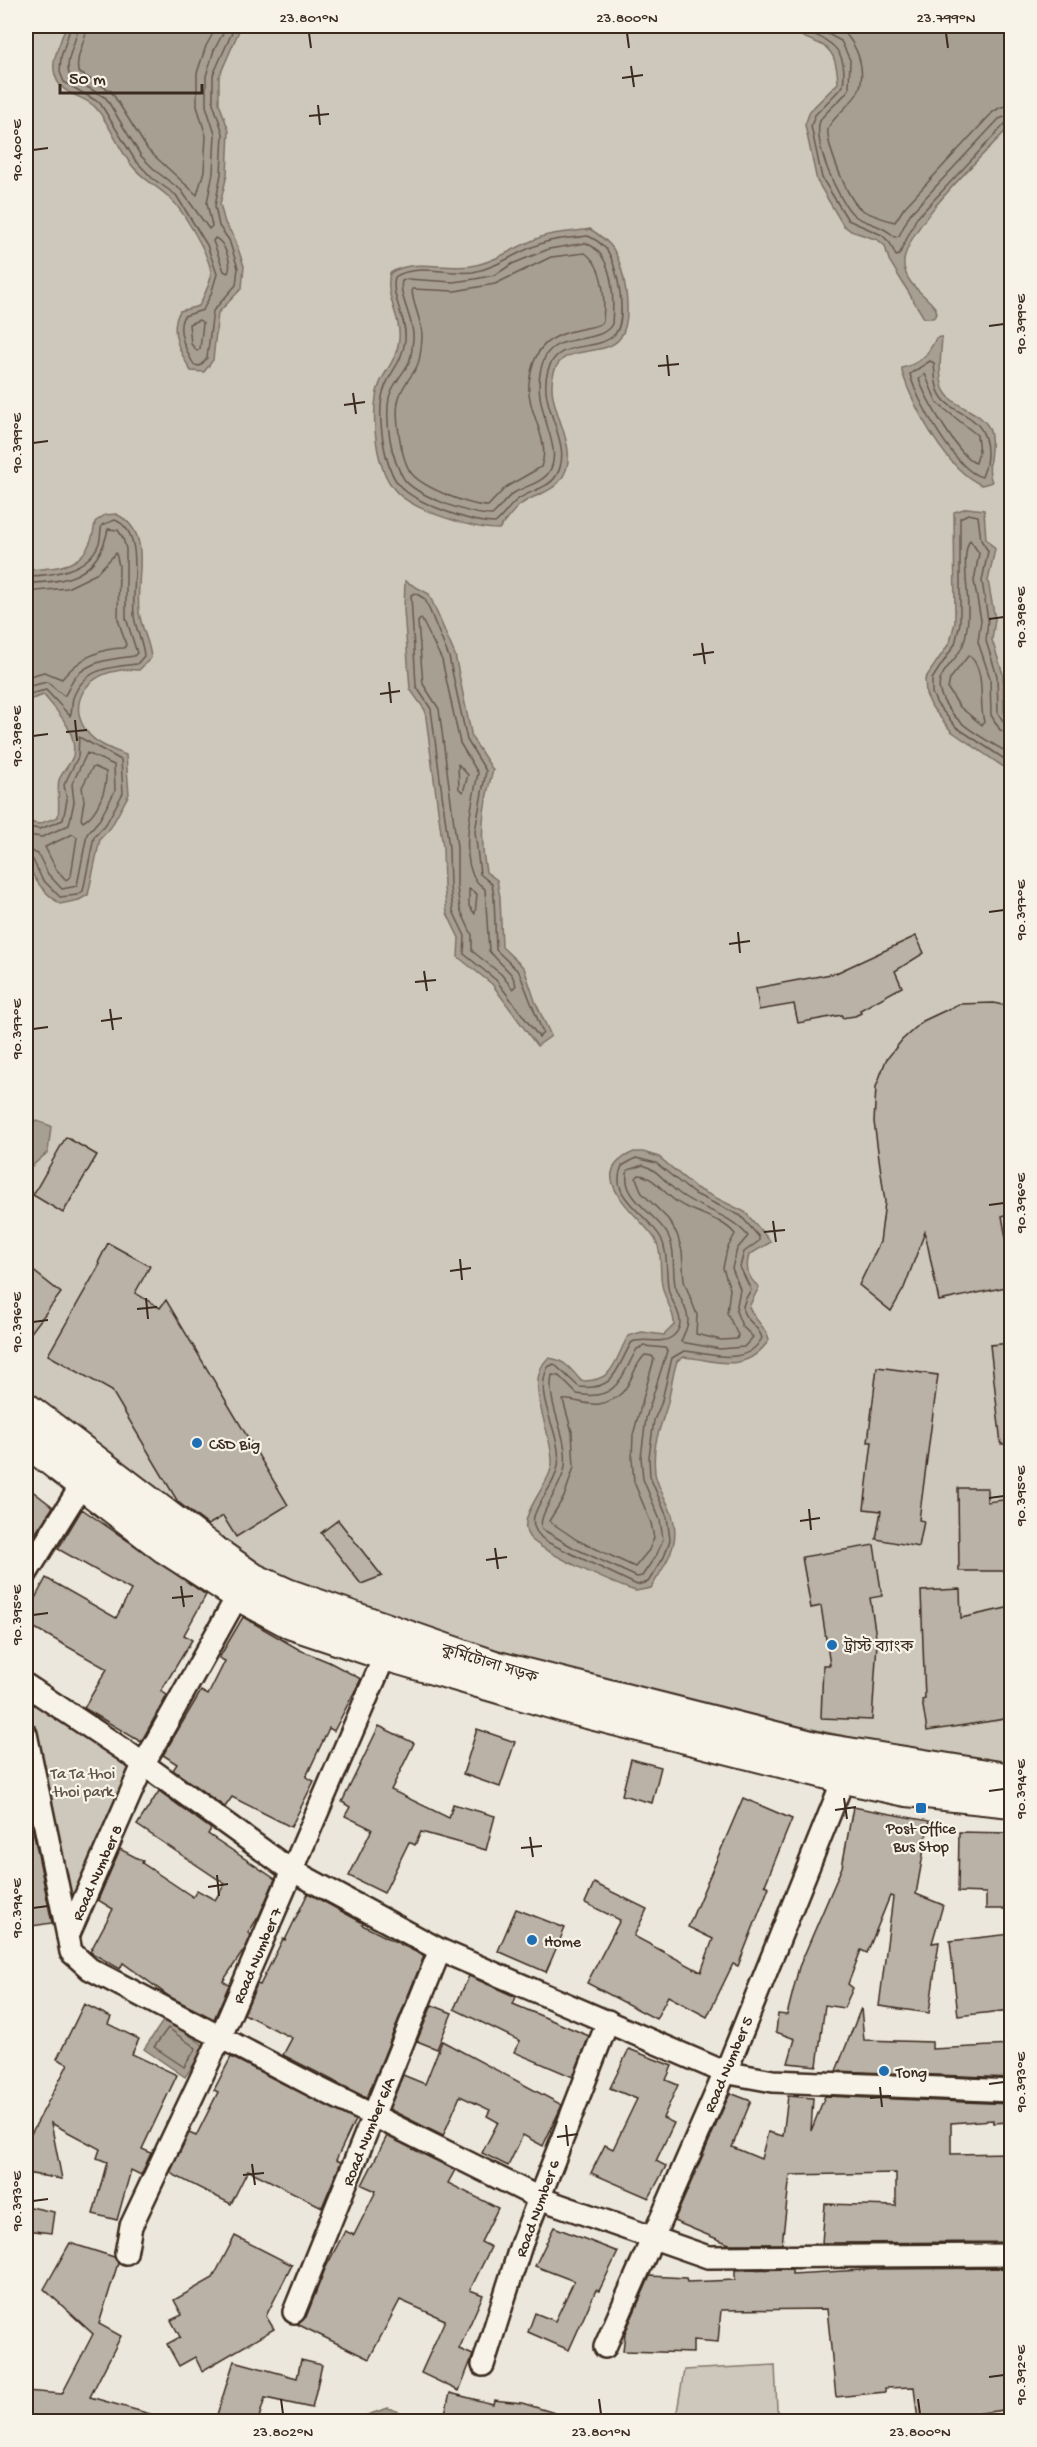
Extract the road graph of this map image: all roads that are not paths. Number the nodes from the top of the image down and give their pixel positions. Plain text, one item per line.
1 (26, 1408) edge
2 (26, 1442) edge
3 (81, 1486) junction
4 (26, 1574) edge
5 (238, 1595) junction
6 (385, 1655) junction
7 (26, 1685) edge
8 (26, 1734) edge
9 (143, 1765) junction
10 (844, 1778) junction
11 (1011, 1779) edge
12 (1011, 1802) edge
13 (292, 1870) junction
14 (69, 1936) junction
15 (440, 1950) junction
16 (608, 2021) junction
17 (220, 2036) junction
18 (724, 2072) junction
19 (1011, 2091) edge
20 (373, 2115) junction
21 (538, 2198) junction
22 (652, 2236) junction
23 (126, 2253) dead end
24 (1011, 2255) edge
25 (294, 2312) dead end
26 (605, 2348) dead end
27 (483, 2365) dead end

1 - 11 main road, কুর্মিটোলা সড়ক
2 - 3 main road, কুর্মিটোলা সড়ক
3 - 4 street
3 - 5 main road, কুর্মিটোলা সড়ক
5 - 6 main road, কুর্মিটোলা সড়ক
5 - 9 street, Road Number 8
6 - 10 main road, কুর্মিটোলা সড়ক
6 - 13 street, Road Number 7
7 - 9 street
8 - 14 street, Road Number 8
9 - 13 street
9 - 14 street, Road Number 8
10 - 12 main road, কুর্মিটোলা সড়ক
10 - 18 street, Road Number 5
13 - 15 street
13 - 17 street, Road Number 7
14 - 17 street
15 - 16 street
15 - 20 street, Road Number 6/A
16 - 18 street
16 - 21 street, Road Number 6
17 - 20 street
17 - 23 street, Road Number 7
18 - 19 street
18 - 22 street, Road Number 5
20 - 21 street
20 - 25 street, Road Number 6/A
21 - 22 street
21 - 27 street, Road Number 6
22 - 24 street
22 - 26 street, Road Number 5

